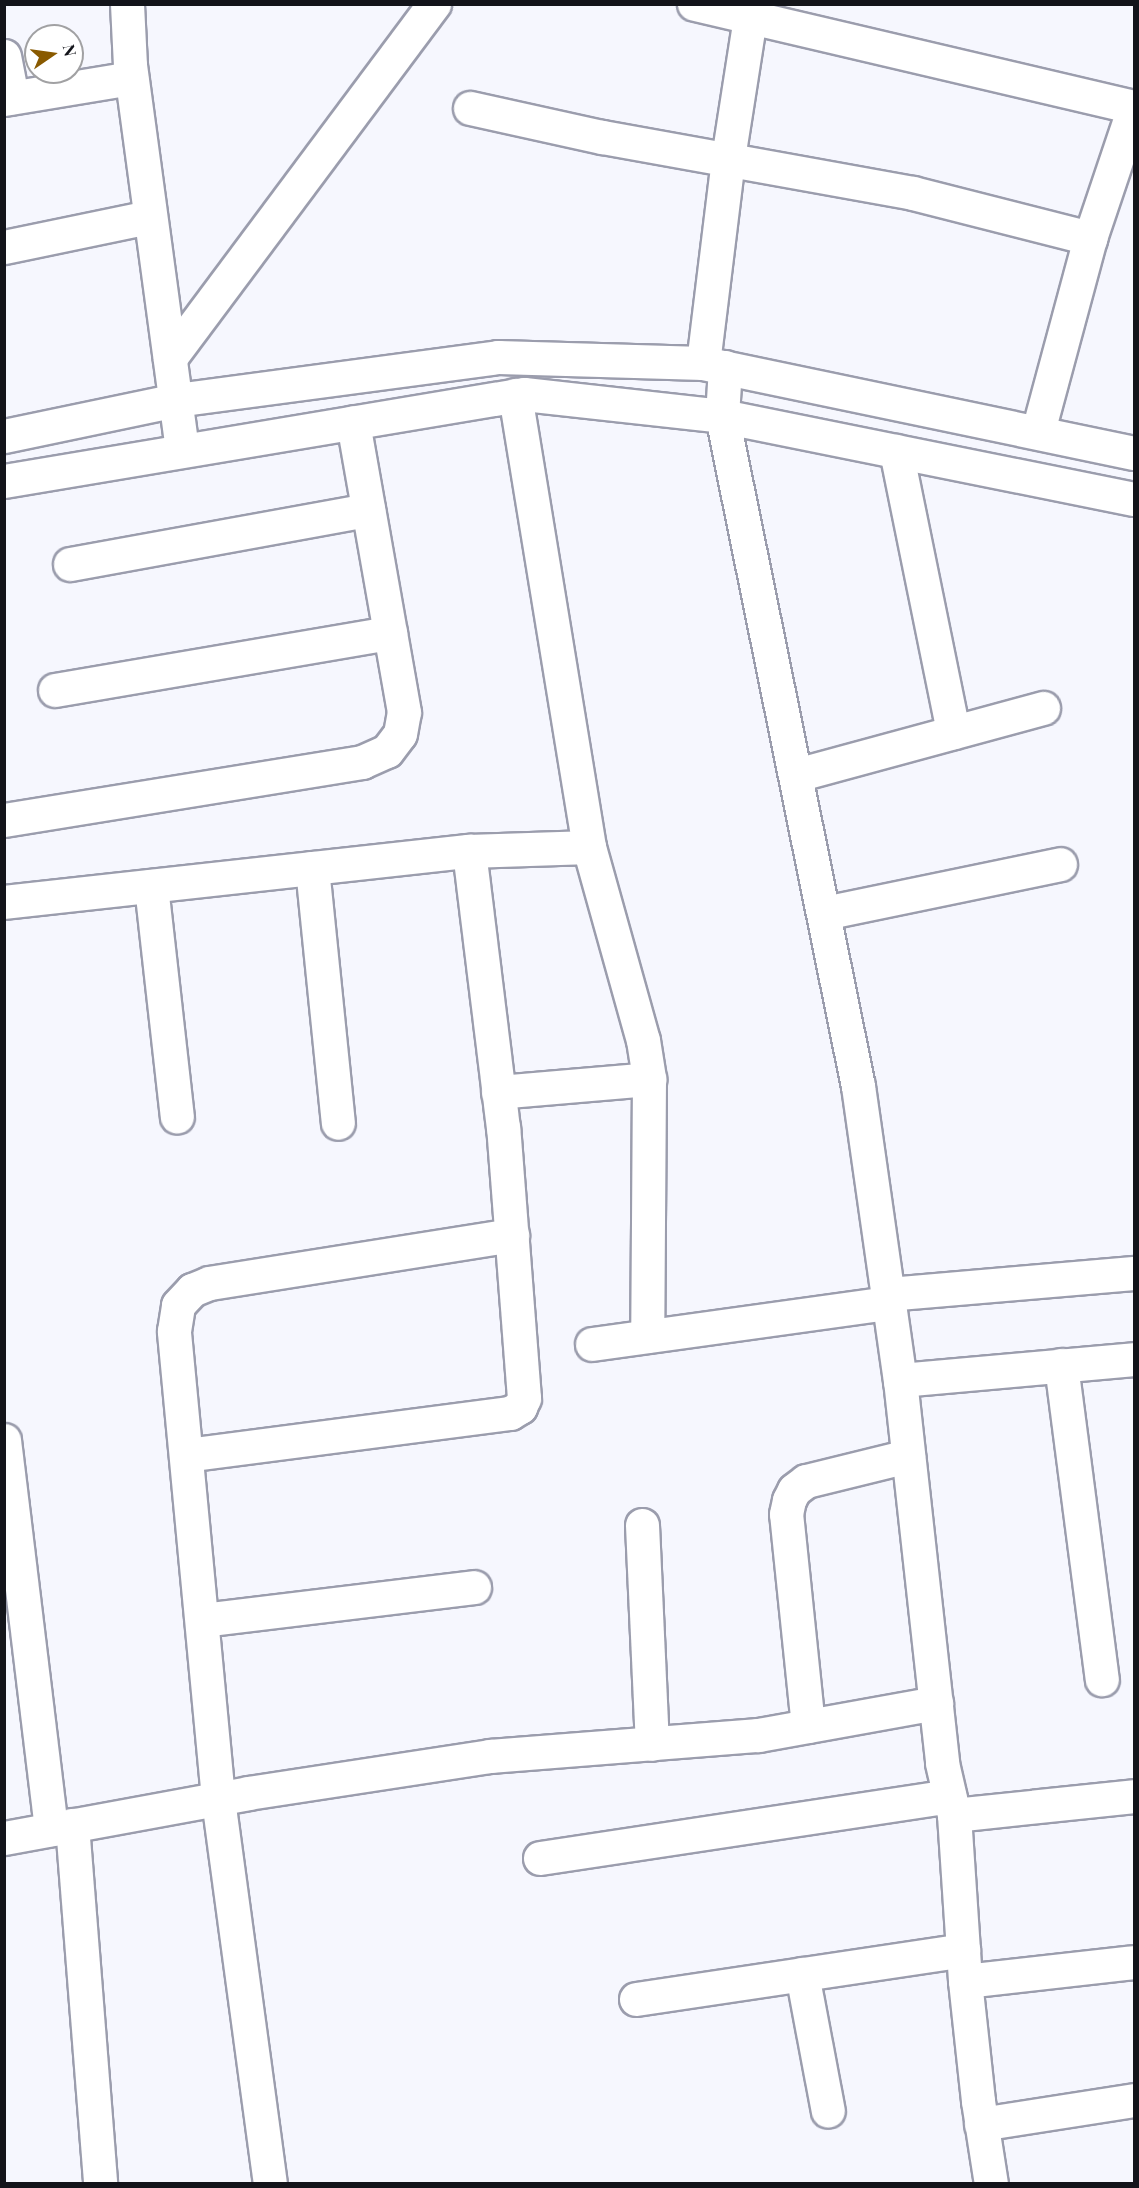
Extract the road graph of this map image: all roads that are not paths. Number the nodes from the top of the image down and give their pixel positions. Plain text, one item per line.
1 (127, 4) edge
2 (434, 4) edge
3 (694, 4) edge
4 (751, 11) edge
5 (4, 56) edge
6 (131, 78) junction
7 (8, 98) edge
8 (471, 108) dead end
9 (728, 158) junction
10 (149, 218) junction
11 (1090, 238) junction
12 (4, 247) edge
13 (170, 358) junction
14 (714, 365) junction
15 (515, 395) junction
16 (176, 400) junction
17 (722, 416) junction
18 (353, 422) junction
19 (1038, 431) junction
20 (4, 436) edge
21 (182, 450) junction
22 (896, 451) junction
23 (1134, 453) edge
24 (4, 481) edge
25 (1134, 499) edge
26 (368, 510) junction
27 (70, 564) dead end
28 (390, 633) junction
29 (55, 690) dead end
30 (1043, 708) dead end
31 (953, 732) junction
32 (796, 775) junction
33 (4, 820) edge
34 (589, 847) junction
35 (470, 851) junction
36 (1060, 864) dead end
37 (312, 868) junction
38 (151, 886) junction
39 (4, 902) edge
40 (824, 913) junction
41 (649, 1079) junction
42 (498, 1092) junction
43 (177, 1117) dead end
44 (338, 1123) dead end
45 (512, 1235) junction
46 (1134, 1273) edge
47 (888, 1299) junction
48 (647, 1336) junction
49 (592, 1344) dead end
50 (1134, 1359) edge
51 (1061, 1365) junction
52 (900, 1380) junction
53 (4, 1440) edge
54 (186, 1455) junction
55 (908, 1456) junction
56 (642, 1525) dead end
57 (474, 1587) dead end
58 (203, 1620) junction
59 (1102, 1679) dead end
60 (936, 1703) junction
61 (808, 1726) junction
62 (652, 1743) junction
63 (1134, 1796) edge
64 (218, 1798) junction
65 (951, 1805) junction
66 (62, 1827) junction
67 (4, 1838) edge
68 (540, 1858) dead end
69 (1134, 1962) edge
70 (964, 1966) junction
71 (802, 1974) junction
72 (636, 1999) dead end
73 (1134, 2100) edge
74 (828, 2111) dead end
75 (981, 2124) junction
76 (100, 2184) edge
77 (270, 2184) edge
78 (991, 2184) edge

1 - 6 street
2 - 13 street
3 - 4 street
4 - 9 street
4 - 11 street
5 - 7 street
6 - 7 street
6 - 10 street
8 - 9 street
9 - 11 street
9 - 14 street
10 - 12 street
10 - 13 street
11 - 19 street
13 - 16 street
14 - 16 street
14 - 17 street
14 - 19 street
15 - 17 street
15 - 18 street
15 - 34 street
16 - 20 street
16 - 21 street
17 - 22 street
17 - 32 street
18 - 21 street
18 - 26 street
19 - 23 street
21 - 24 street
22 - 25 street
22 - 31 street
26 - 27 street
26 - 28 street
28 - 29 street
28 - 33 street
30 - 31 street
31 - 32 street
32 - 40 street
34 - 35 street
34 - 41 street
35 - 37 street
35 - 42 street
36 - 40 street
37 - 38 street
37 - 44 street
38 - 39 street
38 - 43 street
40 - 47 street
41 - 42 street
41 - 48 street
42 - 45 street
45 - 54 street
45 - 54 street
46 - 47 street
47 - 48 street
47 - 52 street
48 - 49 street
50 - 51 street
51 - 52 street
51 - 59 street
52 - 55 street
53 - 66 street
54 - 58 street
55 - 60 street
55 - 61 street
56 - 62 street
57 - 58 street
58 - 64 street
60 - 61 street
60 - 65 street
61 - 62 street
62 - 64 street
63 - 65 street
64 - 66 street
64 - 77 street
65 - 68 street
65 - 70 street
66 - 67 street
66 - 76 street
69 - 70 street
70 - 71 street
70 - 75 street
71 - 72 street
71 - 74 street
73 - 75 street
75 - 78 street

